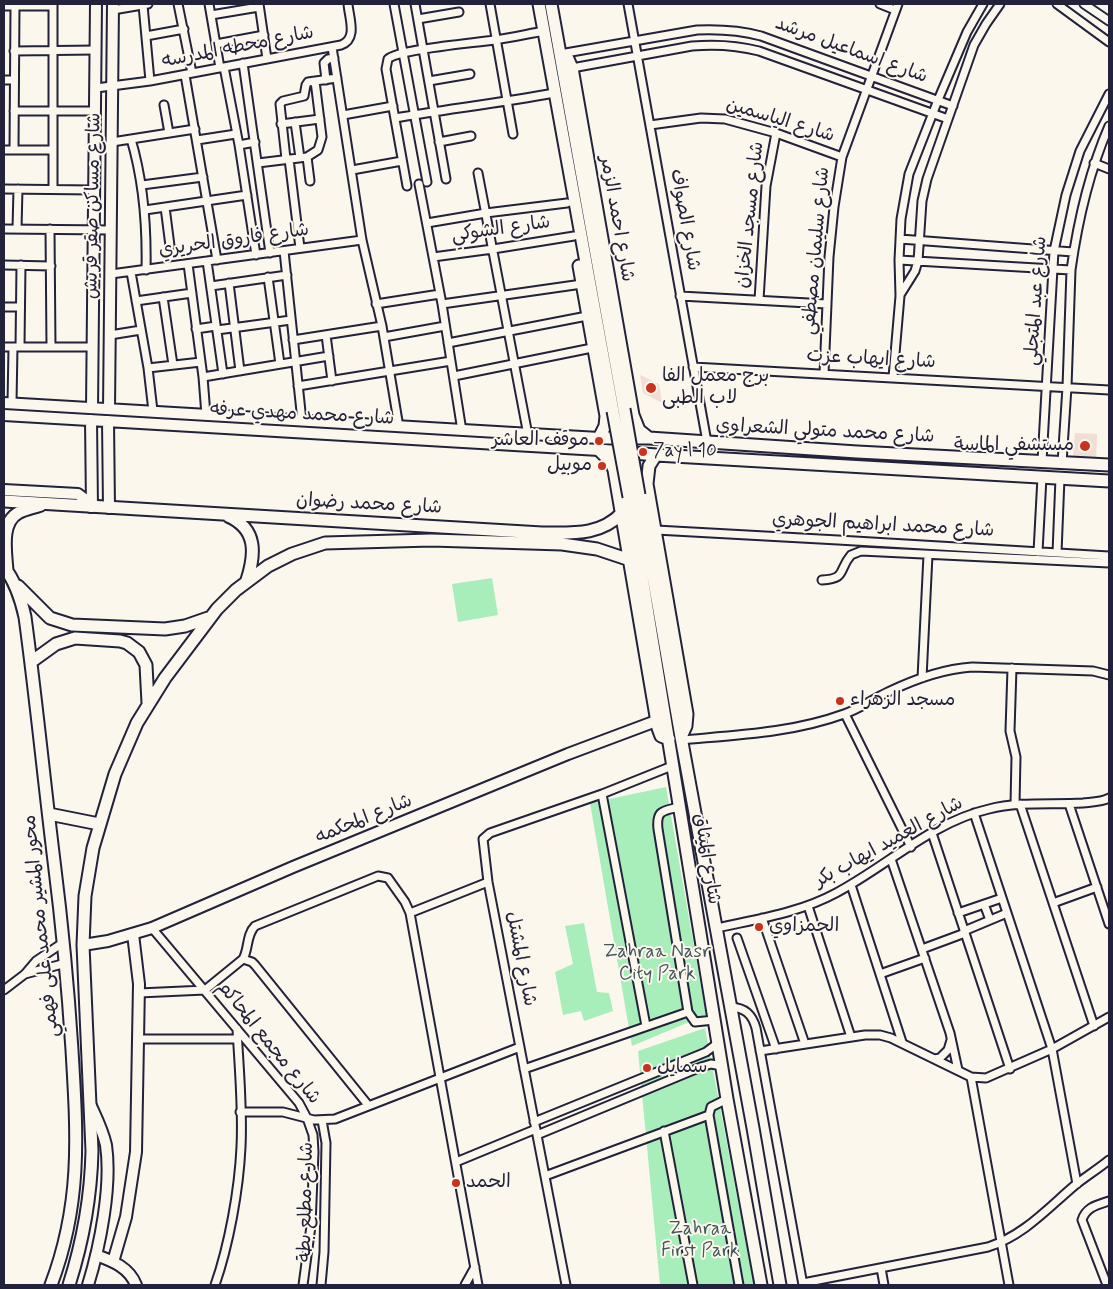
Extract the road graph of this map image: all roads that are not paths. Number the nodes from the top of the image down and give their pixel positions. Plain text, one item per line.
1 (96, 4) edge
2 (145, 4) edge
3 (178, 4) edge
4 (209, 4) edge
5 (348, 4) edge
6 (394, 4) edge
7 (415, 4) edge
8 (490, 4) edge
9 (539, 4) edge
10 (551, 4) edge
11 (628, 4) edge
12 (880, 4) edge
13 (983, 4) edge
14 (1000, 4) edge
15 (1057, 4) edge
16 (1084, 4) edge
17 (53, 5) edge
18 (259, 5) edge
19 (4, 6) edge
20 (15, 6) junction
21 (113, 7) edge
22 (897, 7) edge
23 (459, 12) dead end
24 (211, 15) junction
25 (418, 19) junction
26 (1109, 21) edge
27 (184, 30) junction
28 (544, 31) junction
29 (264, 35) junction
30 (146, 36) junction
31 (496, 40) junction
32 (635, 41) junction
33 (1109, 42) edge
34 (216, 44) junction
35 (332, 47) junction
36 (53, 50) junction
37 (96, 50) junction
38 (423, 50) junction
39 (14, 51) junction
40 (403, 54) junction
41 (560, 54) junction
42 (638, 57) junction
43 (334, 58) junction
44 (267, 59) junction
45 (244, 63) junction
46 (222, 67) junction
47 (572, 68) junction
48 (188, 74) junction
49 (470, 74) dead end
50 (871, 76) junction
51 (337, 78) junction
52 (4, 80) edge
53 (14, 80) junction
54 (326, 80) junction
55 (150, 81) junction
56 (315, 81) junction
57 (429, 81) junction
58 (112, 86) junction
59 (96, 88) junction
60 (866, 89) junction
61 (555, 94) junction
62 (1109, 94) edge
63 (938, 100) junction
64 (507, 102) junction
65 (164, 105) dead end
66 (393, 106) junction
67 (953, 106) junction
68 (14, 111) junction
69 (52, 111) junction
70 (95, 111) junction
71 (434, 111) junction
72 (933, 114) junction
73 (343, 115) junction
74 (414, 115) junction
75 (395, 118) junction
76 (320, 119) junction
77 (948, 119) junction
78 (295, 122) junction
79 (281, 124) junction
80 (650, 125) junction
81 (1109, 126) edge
82 (195, 129) junction
83 (776, 132) junction
84 (170, 133) junction
85 (236, 134) junction
86 (513, 134) dead end
87 (471, 136) dead end
88 (131, 139) junction
89 (197, 140) junction
90 (112, 142) junction
91 (255, 142) junction
92 (440, 142) junction
93 (239, 145) junction
94 (1100, 147) junction
95 (4, 150) edge
96 (14, 150) junction
97 (52, 150) junction
98 (1109, 150) edge
99 (842, 156) junction
100 (304, 158) junction
101 (288, 159) junction
102 (402, 161) junction
103 (258, 163) junction
104 (1094, 163) junction
105 (1109, 169) edge
106 (352, 170) junction
107 (478, 173) dead end
108 (203, 177) junction
109 (446, 179) dead end
110 (310, 181) dead end
111 (142, 185) junction
112 (407, 186) dead end
113 (4, 189) edge
114 (18, 189) junction
115 (53, 189) junction
116 (94, 190) junction
117 (247, 195) junction
118 (207, 201) junction
119 (567, 203) junction
120 (165, 207) junction
121 (145, 210) junction
122 (486, 213) junction
123 (427, 223) junction
124 (4, 229) edge
125 (17, 229) junction
126 (50, 229) junction
127 (94, 230) junction
128 (111, 230) junction
129 (574, 236) junction
130 (900, 239) junction
131 (362, 240) junction
132 (919, 240) junction
133 (170, 246) dead end
134 (300, 248) junction
135 (493, 249) junction
136 (284, 251) junction
137 (1054, 251) junction
138 (270, 252) junction
139 (1074, 252) junction
140 (256, 254) junction
141 (433, 257) junction
142 (217, 260) junction
143 (899, 260) junction
144 (207, 261) junction
145 (918, 261) junction
146 (188, 264) junction
147 (4, 265) edge
148 (21, 265) junction
149 (51, 266) junction
150 (1052, 269) junction
151 (146, 270) junction
152 (1071, 270) junction
153 (131, 272) junction
154 (110, 274) junction
155 (287, 275) junction
156 (268, 278) junction
157 (229, 283) junction
158 (582, 284) junction
159 (211, 286) junction
160 (192, 293) junction
161 (440, 294) junction
162 (503, 295) junction
163 (680, 296) junction
164 (900, 296) junction
165 (163, 297) junction
166 (758, 300) junction
167 (136, 301) junction
168 (376, 304) junction
169 (442, 304) junction
170 (827, 304) junction
171 (4, 307) edge
172 (20, 307) junction
173 (587, 316) junction
174 (291, 320) junction
175 (274, 322) junction
176 (382, 326) junction
177 (445, 326) junction
178 (235, 327) junction
179 (216, 328) junction
180 (196, 329) junction
181 (141, 330) junction
182 (509, 331) junction
183 (110, 335) junction
184 (326, 335) junction
185 (384, 337) junction
186 (294, 340) junction
187 (448, 343) junction
188 (4, 347) edge
189 (17, 347) junction
190 (51, 347) junction
191 (93, 347) junction
192 (592, 348) junction
193 (328, 356) junction
194 (451, 361) junction
195 (201, 362) junction
196 (296, 362) junction
197 (516, 363) junction
198 (280, 364) junction
199 (173, 365) junction
200 (693, 367) junction
201 (148, 368) junction
202 (240, 371) junction
203 (390, 372) junction
204 (223, 374) junction
205 (824, 374) junction
206 (454, 376) junction
207 (203, 377) junction
208 (893, 378) junction
209 (332, 381) junction
210 (298, 386) junction
211 (1048, 386) junction
212 (1067, 387) junction
213 (1109, 390) edge
214 (8, 403) edge
215 (92, 408) junction
216 (109, 409) junction
217 (153, 411) junction
218 (170, 412) junction
219 (4, 415) edge
220 (206, 415) junction
221 (633, 415) junction
222 (606, 416) junction
223 (91, 420) junction
224 (108, 421) junction
225 (302, 421) junction
226 (148, 423) junction
227 (166, 425) junction
228 (400, 428) junction
229 (462, 431) junction
230 (528, 435) junction
231 (649, 438) junction
232 (707, 442) junction
233 (721, 443) junction
234 (599, 444) junction
235 (742, 444) junction
236 (656, 456) junction
237 (721, 459) junction
238 (742, 460) junction
239 (1042, 461) junction
240 (1062, 463) junction
241 (1109, 465) edge
242 (1042, 477) junction
243 (647, 478) junction
244 (1060, 478) junction
245 (1109, 481) edge
246 (617, 484) junction
247 (4, 490) edge
248 (4, 501) edge
249 (45, 503) junction
250 (92, 507) junction
251 (109, 508) junction
252 (622, 513) junction
253 (224, 514) junction
254 (596, 530) junction
255 (656, 530) junction
256 (597, 548) junction
257 (1038, 552) junction
258 (1057, 553) junction
259 (928, 555) junction
260 (1109, 556) edge
261 (630, 560) junction
262 (1109, 563) edge
263 (8, 572) edge
264 (247, 580) junction
265 (822, 580) dead end
266 (210, 618) junction
267 (31, 662) junction
268 (1012, 668) junction
269 (1109, 675) edge
270 (922, 678) junction
271 (148, 704) junction
272 (845, 714) junction
273 (656, 721) junction
274 (681, 738) junction
275 (669, 739) junction
276 (672, 766) junction
277 (602, 794) junction
278 (1109, 798) edge
279 (1018, 804) junction
280 (1069, 804) junction
281 (679, 807) junction
282 (974, 813) junction
283 (48, 814) junction
284 (100, 824) junction
285 (932, 833) junction
286 (911, 847) junction
287 (892, 859) junction
288 (488, 882) junction
289 (851, 885) junction
290 (1097, 887) junction
291 (1002, 898) junction
292 (1053, 903) junction
293 (984, 904) junction
294 (808, 906) junction
295 (958, 912) junction
296 (410, 913) junction
297 (1007, 913) junction
298 (762, 918) junction
299 (990, 920) junction
300 (1109, 924) edge
301 (152, 928) junction
302 (717, 928) junction
303 (964, 932) junction
304 (133, 934) junction
305 (737, 938) dead end
306 (64, 942) junction
307 (83, 945) junction
308 (922, 949) junction
309 (925, 958) junction
310 (243, 959) junction
311 (66, 963) junction
312 (25, 974) junction
313 (880, 974) junction
314 (4, 990) edge
315 (205, 990) junction
316 (139, 993) junction
317 (731, 1006) junction
318 (688, 1012) junction
319 (1109, 1017) edge
320 (714, 1020) junction
321 (646, 1026) junction
322 (1094, 1026) junction
323 (237, 1028) junction
324 (851, 1037) junction
325 (951, 1037) junction
326 (138, 1039) junction
327 (238, 1039) junction
328 (902, 1042) junction
329 (718, 1043) junction
330 (805, 1044) junction
331 (520, 1047) junction
332 (776, 1049) junction
333 (1052, 1049) junction
334 (760, 1052) junction
335 (934, 1058) junction
336 (722, 1066) junction
337 (524, 1069) junction
338 (1010, 1069) junction
339 (958, 1070) junction
340 (971, 1076) junction
341 (440, 1078) junction
342 (727, 1099) junction
343 (91, 1106) junction
344 (368, 1106) junction
345 (240, 1112) junction
346 (708, 1115) junction
347 (308, 1118) junction
348 (322, 1120) junction
349 (536, 1129) junction
350 (664, 1130) junction
351 (758, 1155) junction
352 (738, 1159) junction
353 (1109, 1160) edge
354 (456, 1162) junction
355 (545, 1176) junction
356 (763, 1183) junction
357 (1076, 1184) junction
358 (743, 1187) junction
359 (1109, 1201) edge
360 (1001, 1243) junction
361 (96, 1255) junction
362 (113, 1262) junction
363 (475, 1267) junction
364 (881, 1268) junction
365 (803, 1284) edge
366 (51, 1285) edge
367 (69, 1285) edge
368 (88, 1285) edge
369 (136, 1285) edge
370 (215, 1285) edge
371 (303, 1285) edge
372 (321, 1285) edge
373 (465, 1285) edge
374 (478, 1285) edge
375 (566, 1285) edge
376 (692, 1285) edge
377 (739, 1285) edge
378 (761, 1285) edge
379 (780, 1285) edge
380 (884, 1285) edge
381 (1009, 1285) edge
382 (1107, 1285) edge

1 - 37 street, شارع مساكن صقر قريش
2 - 21 street
2 - 30 street
3 - 27 street
4 - 24 street
5 - 35 street, شارع محطه المدرسه
6 - 40 street
7 - 25 street
8 - 31 street
9 - 28 main road
10 - 41 main road
11 - 32 street, شارع الصواف
12 - 22 street
13 - 63 street
14 - 67 street
15 - 33 street
16 - 26 street
17 - 20 street
17 - 36 street
18 - 24 street
18 - 29 street
19 - 20 street
20 - 39 street
21 - 58 street, شارع مساكن صقر قريش
22 - 50 street, شارع سليمان مصطفي
23 - 25 street
24 - 34 street
25 - 38 street
27 - 30 street
27 - 48 street
28 - 31 street
28 - 61 main road
29 - 34 street
29 - 44 street
30 - 55 street
31 - 38 street
31 - 64 street
32 - 41 street, شارع اسماعيل مرشد
32 - 42 street, شارع الصواف
32 - 50 street, شارع اسماعيل مرشد
34 - 46 street
35 - 43 street
35 - 44 street, شارع محطه المدرسه
36 - 37 street
36 - 39 street
36 - 69 street
37 - 59 street, شارع مساكن صقر قريش
38 - 40 street
38 - 57 street
39 - 53 street
40 - 66 street
40 - 74 street
41 - 47 main road
41 - 274 main road, bridge
42 - 47 street, شارع اسماعيل مرشد
42 - 60 street, شارع اسماعيل مرشد
42 - 80 street, شارع الصواف
43 - 51 street
43 - 54 street
44 - 45 street, شارع محطه المدرسه
45 - 46 street, شارع محطه المدرسه
45 - 91 street
46 - 48 street, شارع محطه المدرسه
46 - 85 street
47 - 221 main road, شارع احمد الزمر
48 - 55 street, شارع محطه المدرسه
48 - 82 street
49 - 57 street
50 - 60 street, شارع سليمان مصطفي
50 - 63 street, شارع اسماعيل مرشد
51 - 54 street
51 - 73 street
52 - 53 street
53 - 68 street
54 - 56 street
55 - 58 street, شارع محطه المدرسه
56 - 76 street
56 - 79 street
57 - 71 street
58 - 59 street, شارع محطه المدرسه
58 - 90 street, شارع مساكن صقر قريش
59 - 70 street, شارع مساكن صقر قريش
60 - 72 street, شارع اسماعيل مرشد
60 - 99 street, شارع سليمان مصطفي
61 - 64 street
61 - 119 main road
61 - 275 main road, bridge
62 - 137 street, شارع عبد المتجلي
63 - 67 street, شارع اسماعيل مرشد
63 - 72 street
64 - 71 street
64 - 86 street
65 - 84 street
66 - 73 street
66 - 75 street
67 - 77 street
68 - 69 street
68 - 96 street
69 - 70 street
69 - 97 street
70 - 116 street, شارع مساكن صقر قريش
71 - 74 street
71 - 92 street
72 - 77 street, شارع اسماعيل مرشد
72 - 130 street
73 - 106 street
74 - 75 street
74 - 123 street
75 - 102 street
76 - 78 street
76 - 100 street
77 - 132 street
78 - 79 street
78 - 100 street
79 - 101 street
80 - 83 street, شارع الياسمين
80 - 163 street, شارع الصواف
81 - 94 street, شارع عبد المتجلي
82 - 84 street
82 - 89 street
83 - 99 street, شارع الياسمين
83 - 166 street, شارع مسجد الخزان
84 - 88 street
85 - 89 street
85 - 93 street
87 - 92 street
88 - 90 street
88 - 111 street
89 - 108 street
90 - 128 street, شارع مساكن صقر قريش
91 - 93 street
91 - 103 street
92 - 109 street
93 - 117 street
94 - 98 street
94 - 104 street, شارع عبد المتجلي
95 - 96 street
96 - 97 street
97 - 115 street
99 - 170 street, شارع سليمان مصطفي
100 - 101 street
100 - 110 street
101 - 103 street
101 - 134 street
102 - 106 street
102 - 112 street
103 - 138 street
104 - 105 street
104 - 139 street, شارع عبد المتجلي
106 - 131 street
107 - 122 street
108 - 111 street
108 - 118 street
111 - 121 street
113 - 114 street
114 - 115 street
114 - 125 street
115 - 116 street
116 - 127 street, شارع مساكن صقر قريش
117 - 118 street
117 - 140 street
118 - 120 street
118 - 142 street
119 - 122 street
119 - 129 main road
120 - 121 street
120 - 133 street
121 - 151 street
122 - 123 street
122 - 135 street
123 - 141 street
124 - 125 street
125 - 126 street
126 - 127 street
126 - 149 street
127 - 128 street
127 - 191 street, شارع مساكن صقر قريش
128 - 154 street, شارع مساكن صقر قريش
129 - 135 street, شارع الشوكي
129 - 158 main road
130 - 132 street
130 - 143 street
131 - 134 street, شارع فاروق الحريري
131 - 168 street
132 - 137 street
132 - 145 street
134 - 136 street, شارع فاروق الحريري
135 - 141 street, شارع الشوكي
135 - 162 street
136 - 138 street, شارع فاروق الحريري
136 - 155 street
137 - 139 street
137 - 150 street, شارع عبد المتجلي
138 - 140 street, شارع فاروق الحريري
139 - 152 street, شارع عبد المتجلي
140 - 142 street, شارع فاروق الحريري
141 - 161 street
142 - 144 street, شارع فاروق الحريري
143 - 145 street
143 - 164 street
144 - 146 street, شارع فاروق الحريري
144 - 159 street
145 - 150 street
145 - 164 street
146 - 151 street, شارع فاروق الحريري
146 - 160 street
147 - 148 street
148 - 149 street
148 - 172 street
149 - 190 street
150 - 152 street
150 - 211 street, شارع عبد المتجلي
151 - 153 street, شارع فاروق الحريري
152 - 212 street, شارع عبد المتجلي
153 - 154 street, شارع فاروق الحريري
153 - 167 street
154 - 183 street, شارع مساكن صقر قريش
155 - 156 street
155 - 174 street
156 - 157 street
156 - 175 street
157 - 159 street
157 - 178 street
158 - 162 street
158 - 173 main road
159 - 179 street
160 - 165 street
160 - 180 street
161 - 168 street
161 - 169 street
162 - 169 street
162 - 182 street
163 - 166 street
163 - 200 street, شارع الصواف
164 - 208 street
165 - 167 street
165 - 199 street
166 - 170 street
167 - 181 street
168 - 176 street
169 - 177 street
170 - 205 street, شارع سليمان مصطفي
171 - 172 street
172 - 189 street
173 - 182 street
173 - 192 main road
174 - 175 street
174 - 186 street
175 - 178 street
175 - 198 street
176 - 184 street
176 - 185 street
177 - 185 street
177 - 187 street
178 - 179 street
178 - 202 street
179 - 180 street
179 - 204 street
180 - 195 street
181 - 183 street
181 - 201 street
182 - 187 street
182 - 197 street
183 - 216 street, شارع مساكن صقر قريش
184 - 186 street
184 - 193 street
185 - 203 street
186 - 196 street
187 - 194 street
188 - 189 street
189 - 190 street
189 - 214 street
190 - 191 street
191 - 215 street, شارع مساكن صقر قريش
192 - 197 street
192 - 222 main road
193 - 196 street
193 - 209 street
194 - 203 street
194 - 206 street
195 - 199 street
195 - 207 street
196 - 198 street
196 - 210 street
197 - 206 street
197 - 230 street
198 - 202 street
199 - 201 street
200 - 205 street, شارع ايهاب عزت
200 - 232 street, شارع الصواف
201 - 217 street
202 - 204 street
203 - 209 street
203 - 228 street
204 - 207 street
205 - 208 street, شارع ايهاب عزت
206 - 229 street
207 - 220 street
208 - 211 street, شارع ايهاب عزت
209 - 210 street
210 - 225 street
211 - 212 street, شارع ايهاب عزت
211 - 239 street, شارع عبد المتجلي
212 - 213 street, شارع ايهاب عزت
212 - 240 street, شارع عبد المتجلي
214 - 215 street, شارع محمد مهدي عرفه
215 - 216 street, شارع محمد مهدي عرفه
216 - 217 street, شارع محمد مهدي عرفه
217 - 218 street, شارع محمد مهدي عرفه
217 - 226 street
218 - 220 street, شارع محمد مهدي عرفه
218 - 227 street
219 - 223 street, شارع محمد مهدي عرفه
220 - 225 street, شارع محمد مهدي عرفه
221 - 222 main road
221 - 231 main road, شارع احمد الزمر
222 - 234 main road
223 - 224 street, شارع محمد مهدي عرفه
223 - 250 street
224 - 226 street, شارع محمد مهدي عرفه
224 - 251 street
225 - 228 street, شارع محمد مهدي عرفه
226 - 227 street, شارع محمد مهدي عرفه
227 - 234 street, شارع محمد مهدي عرفه
228 - 229 street, شارع محمد مهدي عرفه
229 - 230 street, شارع محمد مهدي عرفه
230 - 234 street, شارع محمد مهدي عرفه
231 - 232 main road, شارع محمد متولي الشعراوي
231 - 234 main road, شارع محمد متولي الشعراوي
232 - 233 main road, شارع محمد متولي الشعراوي
233 - 235 main road, شارع محمد متولي الشعراوي
233 - 237 main road
234 - 236 main road, شارع محمد متولي الشعراوي
234 - 246 main road, شارع الميثاق
235 - 238 main road
235 - 239 main road, شارع محمد متولي الشعراوي
236 - 237 main road, شارع محمد متولي الشعراوي
236 - 243 main road
237 - 238 main road, شارع محمد متولي الشعراوي
238 - 242 main road, شارع محمد متولي الشعراوي
239 - 240 main road, شارع محمد متولي الشعراوي
240 - 241 main road, شارع محمد متولي الشعراوي
242 - 244 main road, شارع محمد متولي الشعراوي
242 - 257 street
243 - 246 main road
243 - 255 main road, شارع الميثاق
244 - 245 main road, شارع محمد متولي الشعراوي
244 - 258 street
246 - 252 main road, شارع الميثاق
247 - 250 street
248 - 249 main road
249 - 250 main road
249 - 263 main road, محور المشير محمد على فهمي
250 - 251 main road
251 - 253 main road, شارع محمد رضوان
252 - 254 main road, شارع محمد رضوان
252 - 261 main road, شارع الميثاق
253 - 254 main road, شارع محمد رضوان
253 - 264 main road
254 - 256 main road
255 - 257 street, شارع محمد ابراهيم الجوهري
255 - 274 main road, شارع الميثاق
256 - 261 main road, شارع محمد رضوان
256 - 264 main road, شارع محمد رضوان
257 - 258 street, شارع محمد ابراهيم الجوهري
258 - 260 street, شارع محمد ابراهيم الجوهري
259 - 262 street
259 - 265 street
259 - 270 street
261 - 273 main road, شارع الميثاق
263 - 266 main road
263 - 267 main road, محور المشير محمد على فهمي
264 - 266 main road, شارع محمد رضوان
266 - 271 main road, محور المشير محمد على فهمي
267 - 271 main road
267 - 283 main road, محور المشير محمد على فهمي
268 - 269 street
268 - 270 street
268 - 279 street
270 - 272 street
271 - 284 main road, محور المشير محمد على فهمي
272 - 274 street
272 - 286 street
273 - 275 main road, شارع الميثاق
273 - 301 street, شارع المحكمه
274 - 302 main road, شارع الميثاق
275 - 276 main road, شارع الميثاق
276 - 277 street, شارع المشتل
276 - 281 main road, شارع الميثاق
277 - 288 street, شارع المشتل
277 - 321 street
278 - 280 street, شارع العميد ايهاب بكر
279 - 280 street, شارع العميد ايهاب بكر
279 - 282 street, شارع العميد ايهاب بكر
279 - 292 street
280 - 290 street
281 - 318 street
281 - 320 main road, شارع الميثاق
282 - 285 street, شارع العميد ايهاب بكر
282 - 291 street
283 - 284 main road
283 - 306 main road, محور المشير محمد على فهمي
284 - 307 main road, محور المشير محمد على فهمي
285 - 286 street, شارع العميد ايهاب بكر
285 - 295 street
286 - 287 street, شارع العميد ايهاب بكر
287 - 289 street, شارع العميد ايهاب بكر
287 - 308 street
288 - 296 street
288 - 331 street, شارع المشتل
289 - 294 street, شارع العميد ايهاب بكر
289 - 313 street
290 - 292 street
290 - 300 street
291 - 293 street
291 - 297 street
292 - 322 street
293 - 295 street
293 - 299 street
294 - 298 street, شارع العميد ايهاب بكر
294 - 324 street
295 - 303 street
296 - 310 street
296 - 341 street
297 - 299 street
297 - 333 street
298 - 302 street, شارع العميد ايهاب بكر
298 - 330 street
299 - 303 street
301 - 304 street, شارع المحكمه
301 - 315 street, شارع مجمع المحاكم
302 - 317 main road, شارع الميثاق
303 - 308 street
303 - 338 street
304 - 307 street, شارع المحكمه
304 - 316 street
305 - 332 street
306 - 311 main road, محور المشير محمد على فهمي
306 - 312 street
307 - 343 main road, محور المشير محمد على فهمي
308 - 309 street
309 - 313 street
309 - 325 street
310 - 315 street
310 - 344 street
311 - 312 street
311 - 366 main road, محور المشير محمد على فهمي
312 - 314 street
313 - 328 street
315 - 316 street
315 - 323 street, شارع مجمع المحاكم
316 - 326 street
317 - 334 street
317 - 351 main road, شارع الميثاق
318 - 320 street
318 - 321 street
319 - 322 street
320 - 329 main road, شارع الميثاق
321 - 337 street
322 - 333 street
323 - 327 street
323 - 347 street, شارع مجمع المحاكم
324 - 328 street
324 - 330 street
325 - 335 street
325 - 339 street
326 - 327 street
326 - 362 street
327 - 345 street
328 - 335 street
329 - 336 main road, شارع الميثاق
329 - 349 street
330 - 332 street
331 - 337 street, شارع المشتل
331 - 341 street
332 - 334 street
333 - 338 street
333 - 357 street
334 - 365 street
335 - 339 street
336 - 342 main road, شارع الميثاق
336 - 349 street
337 - 349 street, شارع المشتل
338 - 340 street
339 - 340 street
340 - 360 street
341 - 344 street
341 - 354 street
342 - 346 street
342 - 352 main road, شارع الميثاق
343 - 361 street
343 - 367 main road, محور المشير محمد على فهمي
344 - 348 street
345 - 347 street
345 - 370 street
346 - 350 street
346 - 377 street
347 - 348 street
347 - 371 street, شارع مجمع المحاكم
348 - 372 street, شارع مطلع بطة
349 - 354 street
349 - 355 street, شارع المشتل
350 - 355 street
350 - 376 street
351 - 352 main road
351 - 356 main road, شارع الميثاق
352 - 358 main road, شارع الميثاق
353 - 357 street
354 - 363 street
355 - 375 street, شارع المشتل
356 - 358 main road
356 - 379 main road, شارع الميثاق
357 - 360 street
358 - 378 main road, شارع الميثاق
359 - 382 street
360 - 364 street
360 - 381 street
361 - 362 street
361 - 368 street
362 - 369 street
363 - 373 street
363 - 374 street
364 - 365 street
364 - 380 street

